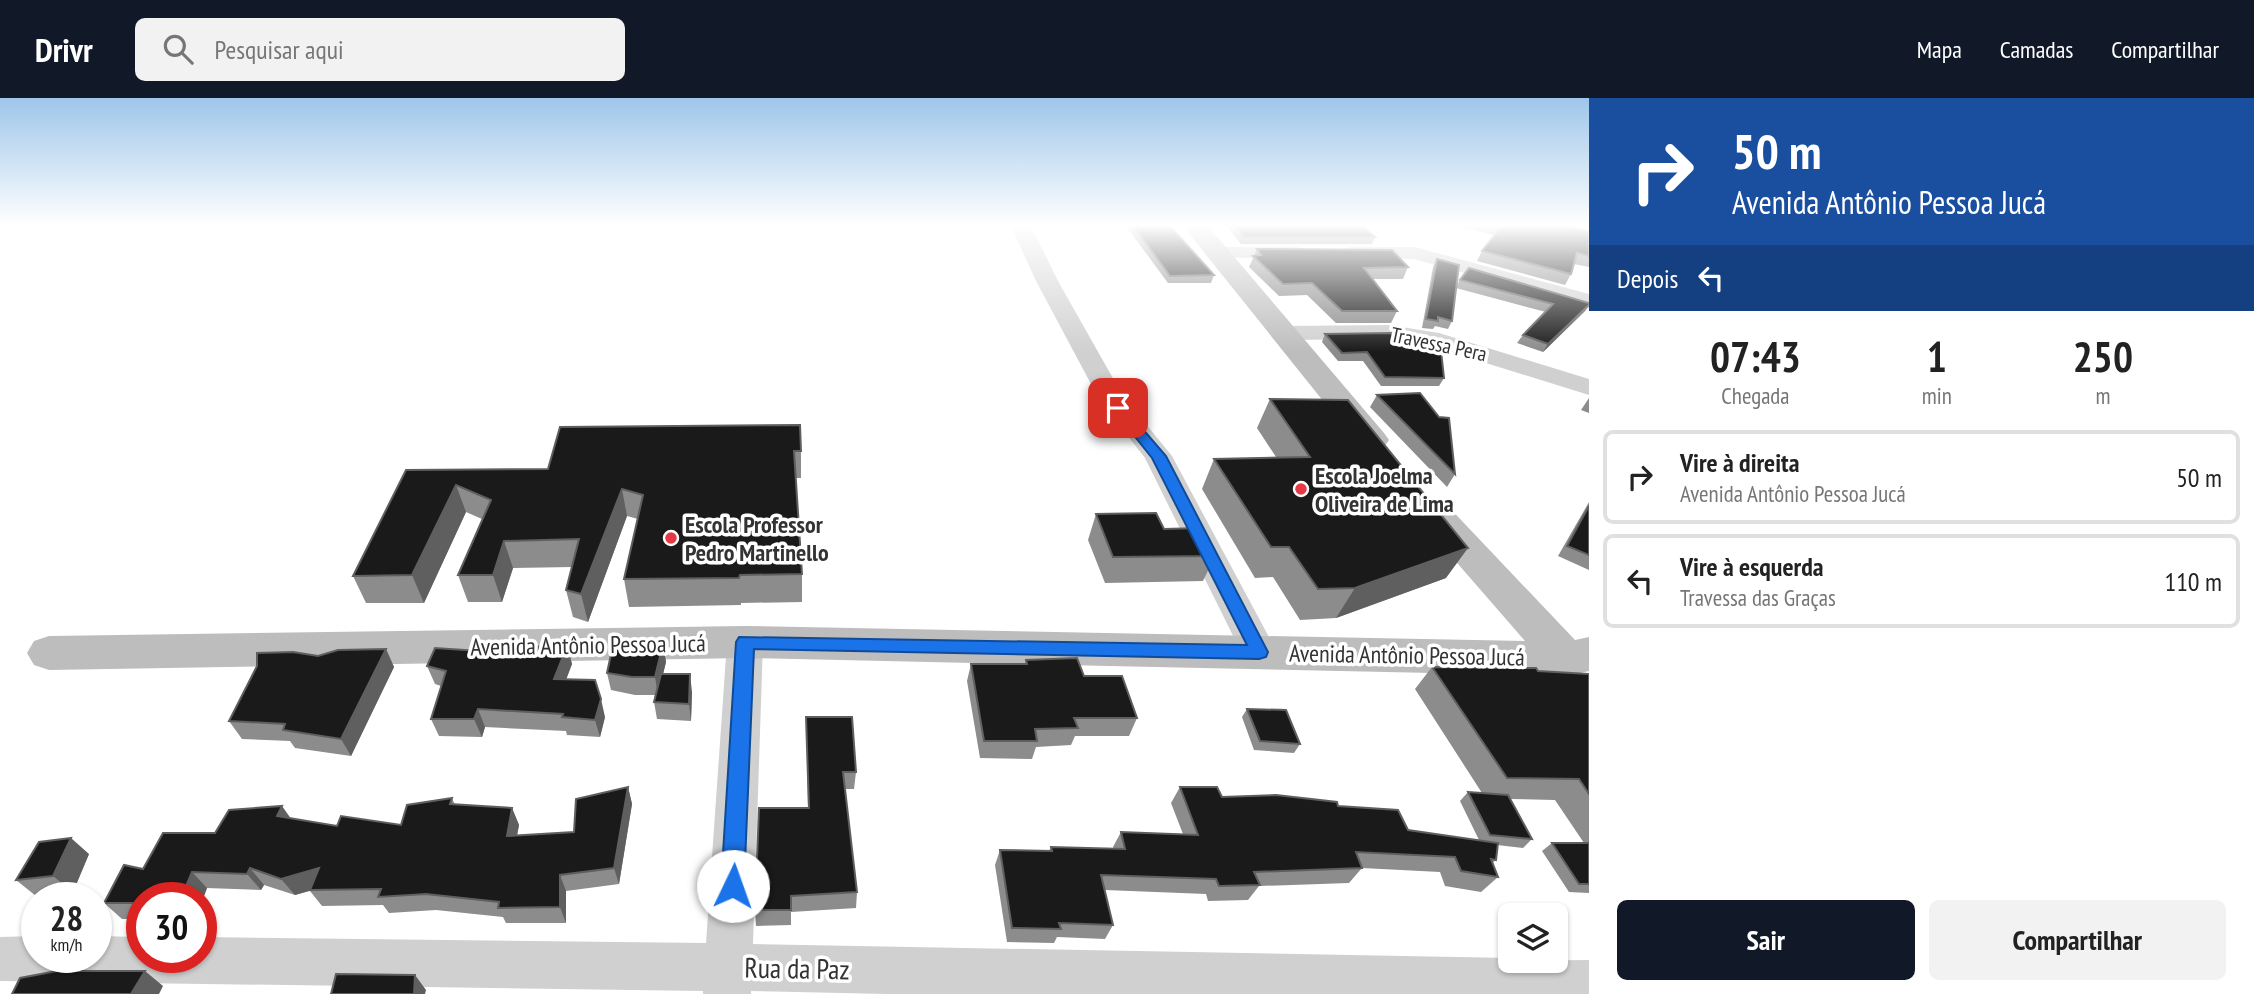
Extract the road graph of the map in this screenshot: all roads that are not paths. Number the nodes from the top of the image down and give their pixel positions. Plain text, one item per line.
1 (1041, 268) edge
2 (1229, 268) edge
3 (1469, 268) edge
4 (1589, 301) edge
5 (1284, 333) junction
6 (1589, 387) edge
7 (1389, 460) edge
8 (1415, 491) edge
9 (745, 642) junction
10 (1259, 652) junction
11 (49, 653) dead end
12 (1577, 656) edge
13 (5, 959) dead end
14 (728, 981) edge
15 (1589, 984) edge
16 (1379, 986) edge

1 - 10 street
2 - 5 street
3 - 4 street
5 - 6 street, Travessa Pera
5 - 7 street
8 - 12 street
9 - 10 street, Avenida Antônio Pessoa Jucá
9 - 11 street, Avenida Antônio Pessoa Jucá
9 - 14 street
10 - 12 street, Avenida Antônio Pessoa Jucá
13 - 14 street, Rua da Paz
14 - 16 street, Rua da Paz
15 - 16 street, Rua da Paz

